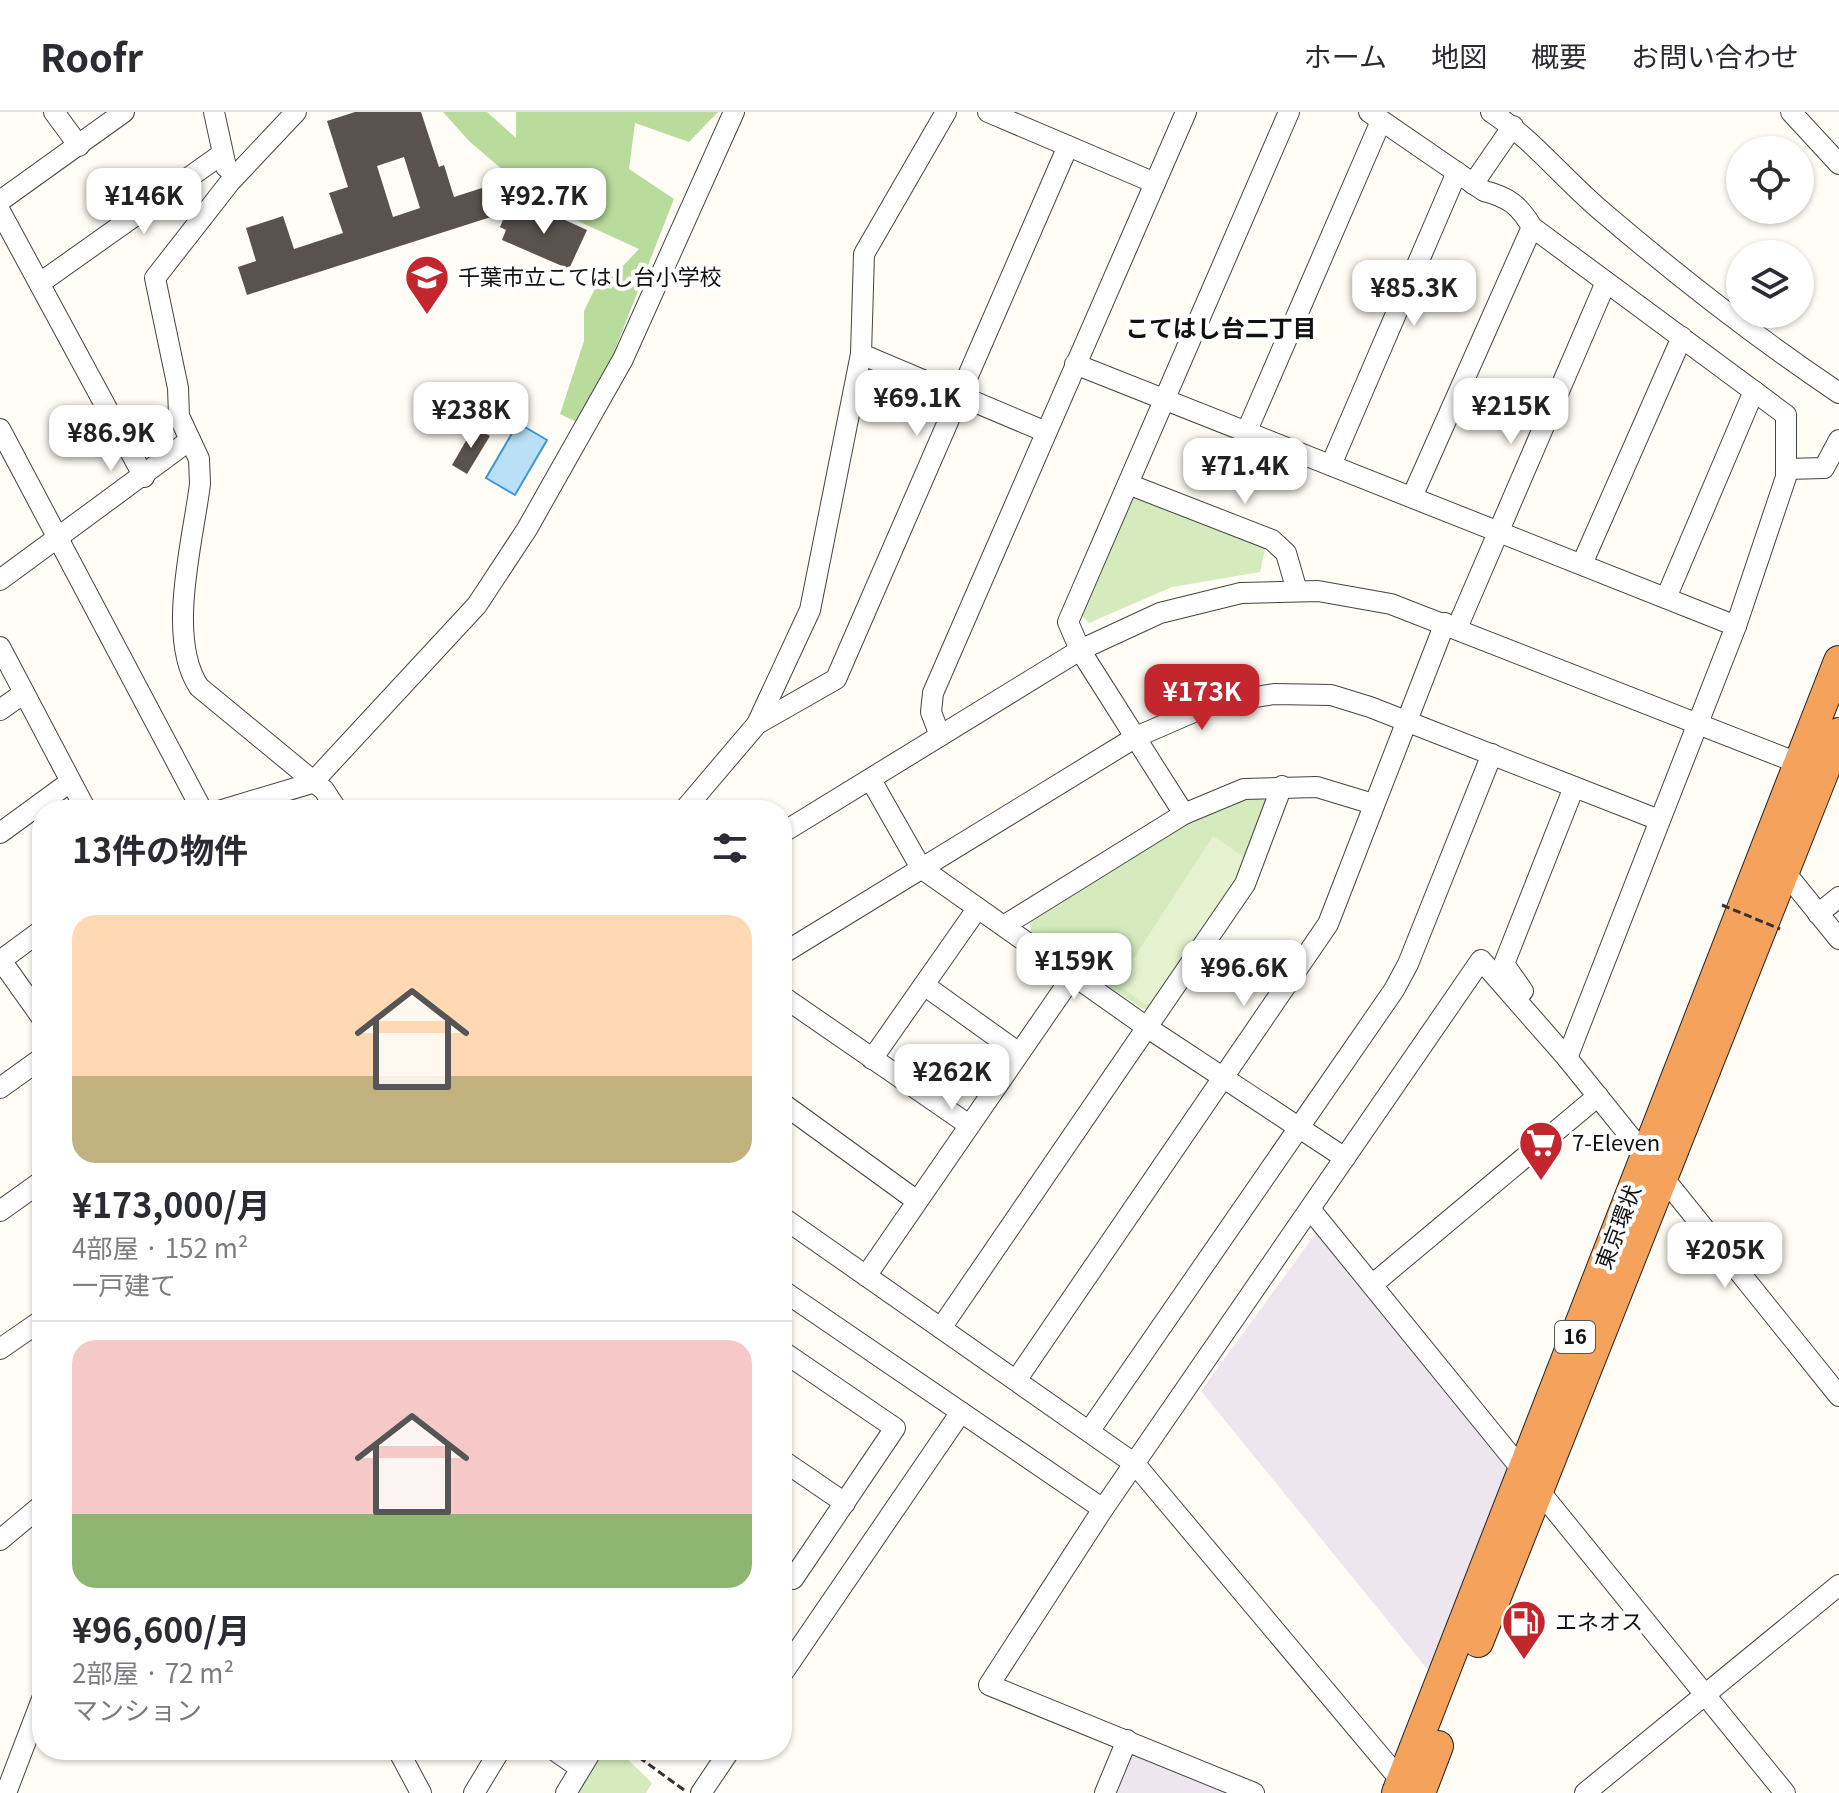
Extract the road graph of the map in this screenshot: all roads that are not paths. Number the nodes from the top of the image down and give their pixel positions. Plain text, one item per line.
1 (54, 112) edge
2 (124, 112) edge
3 (214, 112) edge
4 (296, 112) edge
5 (734, 112) edge
6 (946, 112) edge
7 (988, 112) edge
8 (1186, 112) edge
9 (1289, 112) edge
10 (1491, 112) edge
11 (1791, 112) edge
12 (1375, 116) edge
13 (1513, 126) junction
14 (79, 146) junction
15 (1068, 146) junction
16 (222, 154) junction
17 (1839, 164) edge
18 (1465, 178) junction
19 (230, 182) junction
20 (1155, 183) junction
21 (0, 201) edge
22 (0, 211) edge
23 (1532, 227) junction
24 (1606, 282) junction
25 (40, 283) junction
26 (1682, 337) junction
27 (861, 354) junction
28 (1075, 364) junction
29 (1754, 391) junction
30 (1839, 393) edge
31 (960, 395) junction
32 (1163, 401) junction
33 (0, 429) edge
34 (1046, 432) junction
35 (1246, 433) junction
36 (190, 440) junction
37 (1839, 440) edge
38 (1331, 465) junction
39 (1786, 469) junction
40 (144, 477) junction
41 (1128, 484) junction
42 (1412, 497) junction
43 (1498, 531) junction
44 (57, 539) junction
45 (1582, 564) junction
46 (0, 580) edge
47 (1297, 591) junction
48 (1666, 598) junction
49 (1451, 625) junction
50 (1736, 626) junction
51 (0, 647) edge
52 (1080, 650) junction
53 (1839, 661) edge
54 (24, 693) junction
55 (0, 710) edge
56 (1406, 721) junction
57 (1697, 723) junction
58 (757, 724) junction
59 (1839, 733) edge
60 (940, 736) junction
61 (1136, 737) junction
62 (1492, 754) junction
63 (1811, 767) junction
64 (871, 780) junction
65 (70, 782) junction
66 (312, 783) junction
67 (1282, 786) junction
68 (1574, 787) junction
69 (45, 800) edge
70 (80, 800) edge
71 (197, 800) edge
72 (255, 800) edge
73 (330, 800) edge
74 (692, 800) edge
75 (1373, 804) junction
76 (32, 810) edge
77 (1184, 814) junction
78 (1659, 820) junction
79 (792, 827) edge
80 (0, 833) edge
81 (921, 868) junction
82 (1784, 871) junction
83 (1839, 897) edge
84 (977, 909) junction
85 (1818, 914) junction
86 (1005, 925) junction
87 (32, 937) edge
88 (1839, 939) edge
89 (792, 948) edge
90 (0, 960) edge
91 (1074, 974) junction
92 (924, 985) junction
93 (792, 1003) edge
94 (32, 1004) edge
95 (1522, 1007) junction
96 (1148, 1028) junction
97 (1019, 1053) junction
98 (1567, 1058) junction
99 (872, 1059) junction
100 (32, 1065) edge
101 (1223, 1077) junction
102 (0, 1088) edge
103 (1598, 1096) junction
104 (792, 1110) edge
105 (969, 1125) junction
106 (1298, 1127) junction
107 (1345, 1158) junction
108 (1654, 1166) junction
109 (32, 1188) edge
110 (917, 1201) junction
111 (1310, 1209) junction
112 (0, 1211) edge
113 (792, 1224) edge
114 (866, 1276) junction
115 (1373, 1284) junction
116 (792, 1297) edge
117 (32, 1327) edge
118 (941, 1328) junction
119 (0, 1349) edge
120 (792, 1358) edge
121 (1017, 1379) junction
122 (1839, 1396) edge
123 (961, 1412) junction
124 (1090, 1430) junction
125 (1135, 1464) junction
126 (792, 1467) edge
127 (1531, 1479) junction
128 (845, 1503) junction
129 (1103, 1509) junction
130 (32, 1513) edge
131 (0, 1540) edge
132 (792, 1578) edge
133 (1839, 1585) edge
134 (792, 1656) edge
135 (1704, 1695) junction
136 (32, 1725) edge
137 (1127, 1740) junction
138 (403, 1760) edge
139 (494, 1760) edge
140 (568, 1760) edge
141 (585, 1760) edge
142 (723, 1760) edge
143 (580, 1768) junction
144 (1406, 1789) edge
145 (6, 1793) edge
146 (421, 1793) edge
147 (474, 1793) edge
148 (566, 1793) edge
149 (701, 1793) edge
150 (1105, 1793) edge
151 (1254, 1793) edge
152 (1585, 1793) edge
153 (1785, 1793) edge

1 - 14 street
2 - 14 street
3 - 16 street
4 - 19 street
5 - 66 street
6 - 27 street
7 - 15 street
8 - 20 street
9 - 32 street
10 - 13 street
11 - 17 street
12 - 18 street
12 - 35 street
13 - 18 street
13 - 30 street
14 - 21 street
15 - 20 street
15 - 31 street
16 - 19 street
16 - 25 street
18 - 23 street
18 - 38 street
19 - 36 street
20 - 28 street
22 - 25 street
23 - 24 street
23 - 42 street
24 - 26 street
24 - 43 street
25 - 40 street
26 - 29 street
26 - 45 street
27 - 31 street
27 - 58 street
28 - 32 street
28 - 34 street
29 - 39 street
29 - 48 street
31 - 34 street
31 - 58 street
32 - 35 street
32 - 41 street
33 - 44 street
34 - 60 street
35 - 38 street
36 - 40 street
36 - 66 street
37 - 39 street
38 - 42 street
39 - 50 street
40 - 44 street
41 - 47 street
41 - 52 street
42 - 43 street
43 - 45 street
43 - 49 street
44 - 46 street
44 - 71 street
45 - 48 street
47 - 49 street
47 - 52 street
48 - 50 street
49 - 56 street
49 - 57 street
50 - 57 street
51 - 54 street
52 - 60 street
52 - 61 street
53 - 63 highway, 東京環状 / 16
54 - 55 street
54 - 65 street
56 - 61 street
56 - 62 street
56 - 75 street
57 - 63 street
57 - 78 street
58 - 74 street
59 - 63 highway, 東京環状 / 16
60 - 64 street
61 - 77 street
61 - 81 street
62 - 68 street
62 - 106 street
63 - 82 highway, 東京環状 / 16
63 - 108 highway, 東京環状 / 16
64 - 79 street
64 - 81 street
65 - 69 street
65 - 70 street
66 - 72 street
66 - 73 street
67 - 75 street
67 - 77 street
67 - 96 street
68 - 78 street
68 - 95 street
75 - 101 street
76 - 80 street
77 - 86 street
78 - 98 street
81 - 84 street
81 - 89 street
82 - 85 street
82 - 108 highway, 東京環状 / 16
83 - 85 street
84 - 86 street
84 - 92 street
85 - 88 street
86 - 91 street
87 - 90 street
90 - 94 street
91 - 96 street
91 - 97 street
92 - 97 street
92 - 99 street
93 - 99 street
95 - 98 street
95 - 107 street
96 - 101 street
96 - 118 street
97 - 105 street
98 - 103 street
99 - 105 street
100 - 102 street
101 - 106 street
101 - 121 street
103 - 108 street
103 - 115 street
104 - 110 street
105 - 110 street
106 - 107 street
106 - 124 street
107 - 111 street
108 - 122 street
108 - 127 highway, 東京環状 / 16
109 - 112 street
110 - 114 street
111 - 115 street
111 - 125 street
113 - 114 street
114 - 118 street
115 - 127 street
116 - 123 street
117 - 119 street
118 - 121 street
120 - 128 street
121 - 124 street
123 - 129 street
123 - 134 street
124 - 125 street
125 - 129 street
125 - 144 street
126 - 128 street
127 - 135 street
127 - 144 highway, 東京環状 / 16
128 - 132 street
129 - 137 street
130 - 131 street
133 - 135 street
135 - 152 street
135 - 153 street
136 - 145 street
137 - 150 street
137 - 151 street
138 - 146 street
139 - 147 street
140 - 143 street
141 - 143 street
142 - 149 street
143 - 148 street

